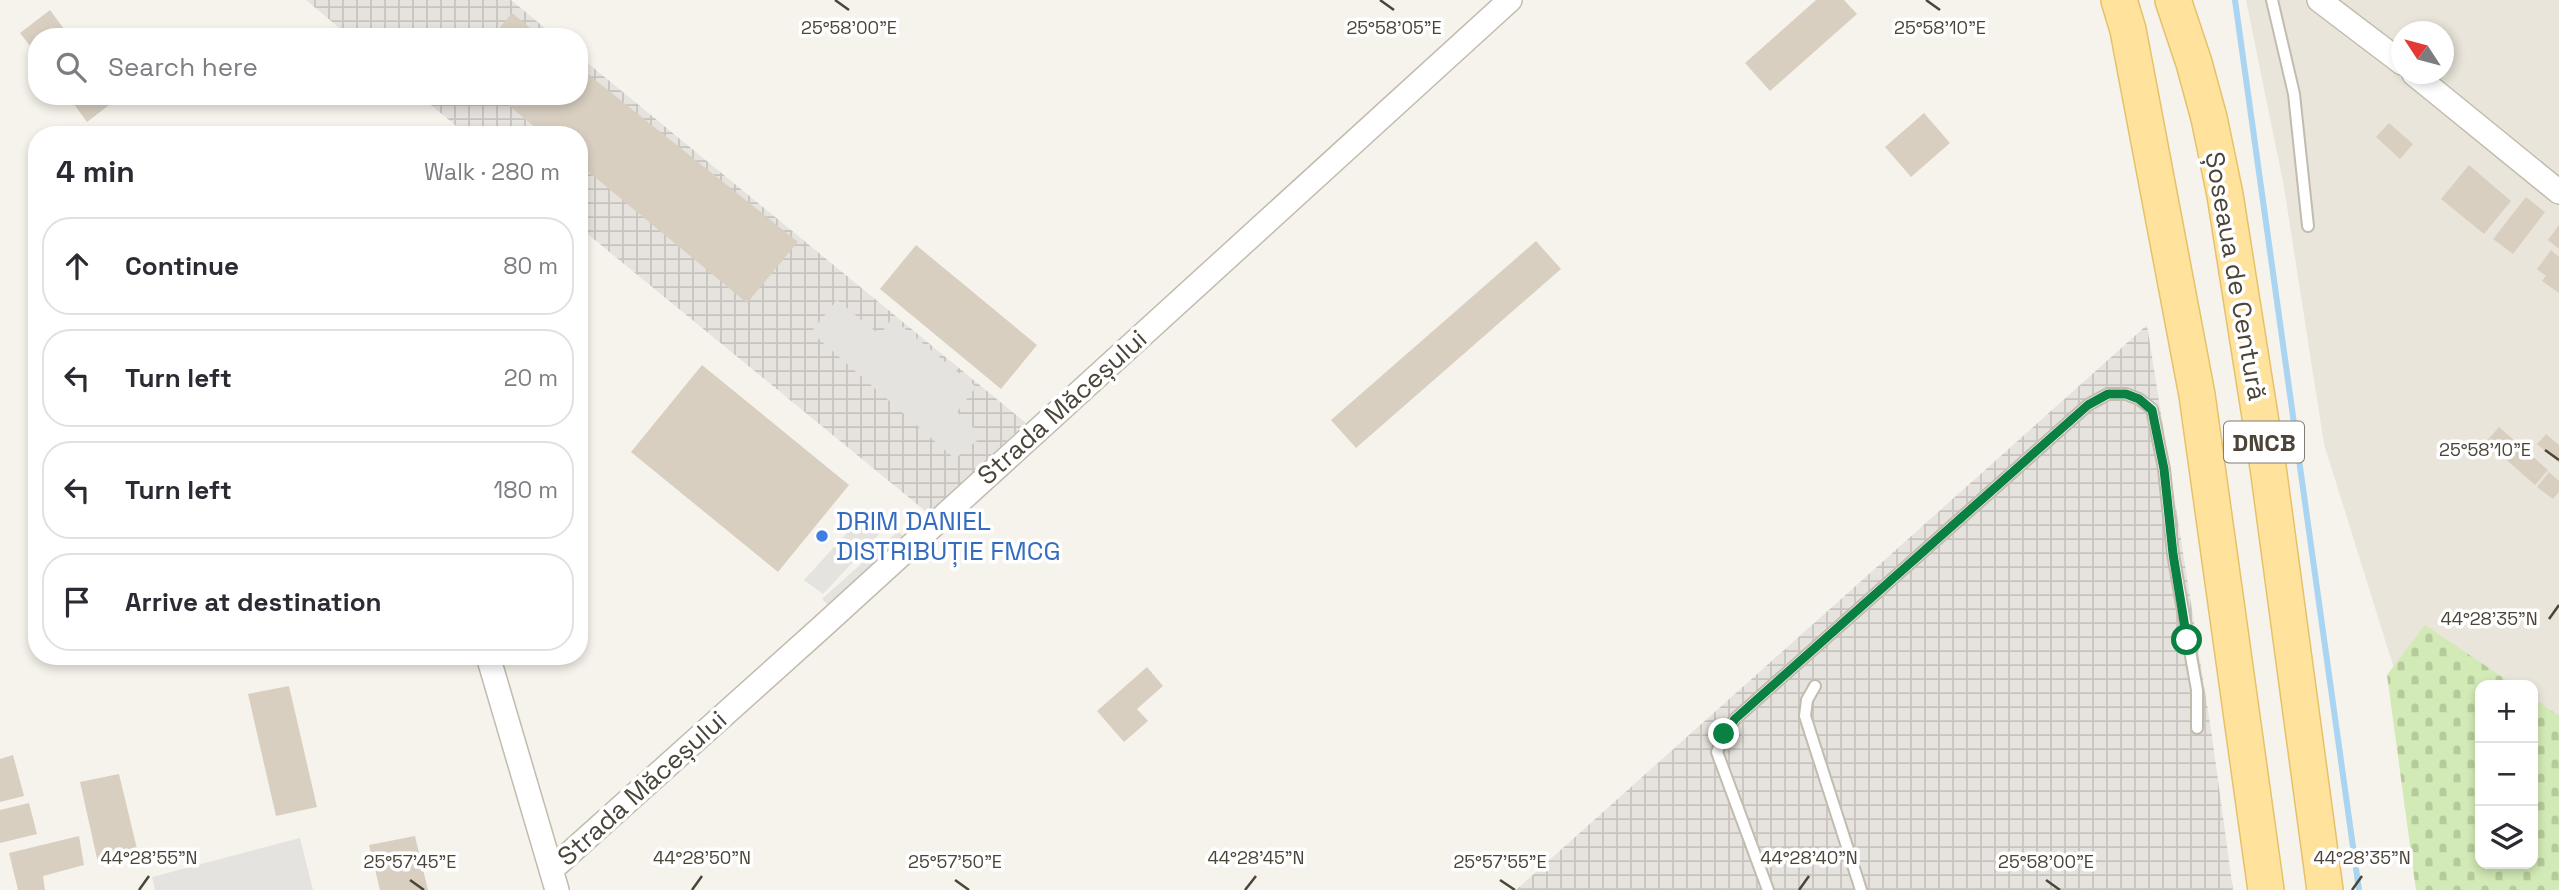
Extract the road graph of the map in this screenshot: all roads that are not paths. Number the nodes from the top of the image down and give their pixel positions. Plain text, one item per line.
1 (1510, 0) edge
2 (2119, 0) edge
3 (2172, 0) edge
4 (2272, 0) edge
5 (2319, 0) edge
6 (2391, 55) edge
7 (2426, 84) edge
8 (2559, 192) edge
9 (2308, 226) dead end
10 (491, 665) edge
11 (1815, 686) dead end
12 (2197, 728) dead end
13 (554, 880) edge
14 (1768, 890) edge
15 (1861, 890) edge
16 (2266, 890) edge
17 (2325, 890) edge

1 - 13 street, Strada Măceșului
2 - 16 main road, DNCB
3 - 17 main road, Șoseaua de Centură / DNCB
4 - 9 lane
5 - 6 street
7 - 8 street
10 - 13 street
11 - 15 lane
12 - 14 lane

